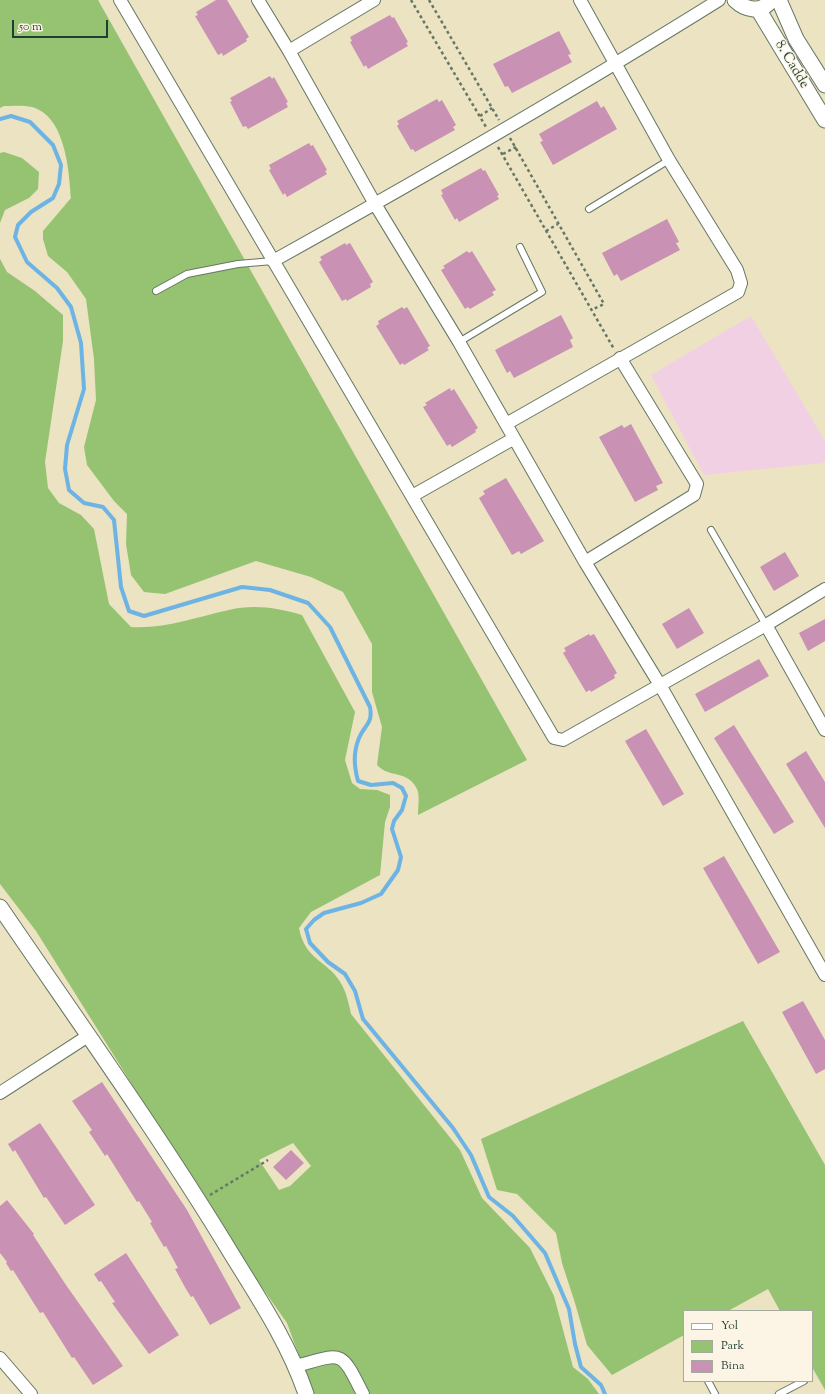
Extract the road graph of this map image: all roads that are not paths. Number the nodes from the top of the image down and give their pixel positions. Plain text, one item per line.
1 (120, 0) edge
2 (258, 0) edge
3 (374, 0) edge
4 (580, 0) edge
5 (719, 0) edge
6 (735, 0) edge
7 (771, 0) edge
8 (779, 0) edge
9 (758, 9) junction
10 (289, 52) junction
11 (616, 64) junction
12 (825, 85) edge
13 (825, 120) edge
14 (669, 160) junction
15 (375, 204) junction
16 (589, 209) dead end
17 (520, 247) dead end
18 (273, 261) junction
19 (156, 291) dead end
20 (459, 342) junction
21 (620, 358) junction
22 (506, 424) junction
23 (513, 439) junction
24 (412, 496) junction
25 (711, 530) dead end
26 (585, 562) junction
27 (825, 589) edge
28 (766, 625) junction
29 (660, 685) junction
30 (824, 727) edge
31 (0, 907) edge
32 (825, 975) edge
33 (88, 1036) junction
34 (0, 1093) edge
35 (0, 1358) edge
36 (296, 1366) junction
37 (709, 1382) edge
38 (802, 1382) edge
39 (30, 1394) edge
40 (306, 1394) edge
41 (363, 1394) edge
42 (715, 1394) edge
43 (779, 1394) edge

1 - 18 street
2 - 10 street
3 - 10 street
4 - 11 street
5 - 11 street
6 - 9 street
7 - 9 street
8 - 12 street, 8. Cadde
9 - 13 street, 8. Cadde
10 - 15 street
11 - 14 street
11 - 15 street
14 - 16 lane
14 - 21 street
15 - 18 street
15 - 20 street
17 - 20 lane
18 - 19 lane
18 - 24 street
20 - 22 street
21 - 22 street
21 - 26 street
22 - 23 street
23 - 24 street
23 - 26 street
24 - 29 street
25 - 28 lane
26 - 29 street
27 - 28 street
28 - 29 street
28 - 30 street
29 - 32 street
31 - 33 street
33 - 34 street
33 - 36 street
35 - 39 street
36 - 40 street
36 - 41 street
37 - 42 lane
38 - 43 lane

